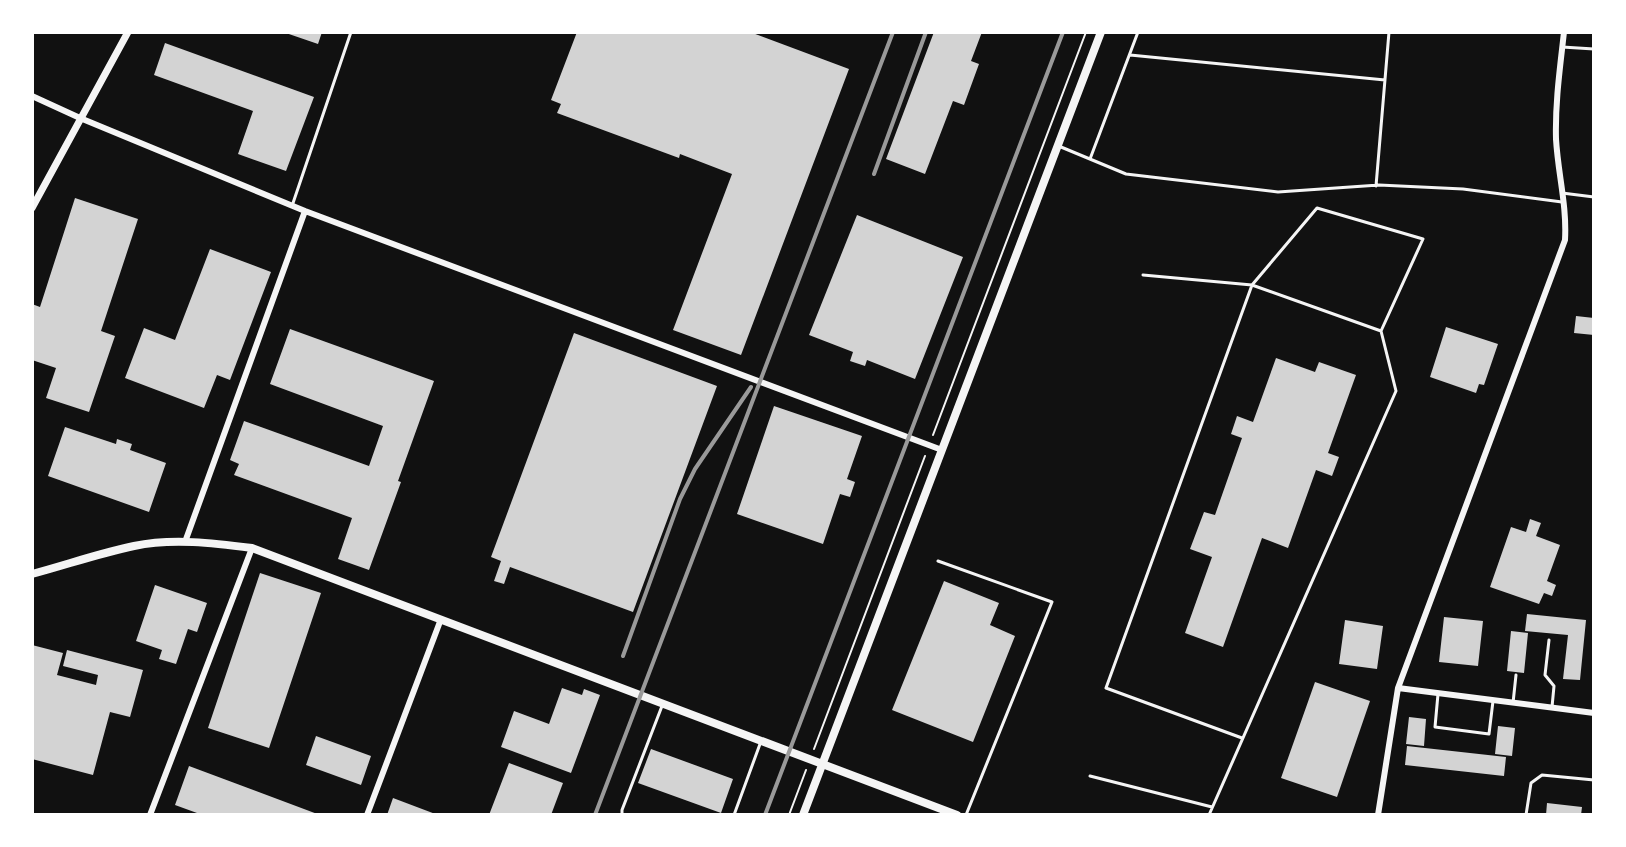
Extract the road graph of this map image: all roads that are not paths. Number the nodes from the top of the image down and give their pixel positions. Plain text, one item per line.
1 (128, 32) edge
2 (351, 32) edge
3 (1101, 32) edge
4 (1138, 32) edge
5 (1389, 32) edge
6 (1564, 32) edge
7 (1562, 47) junction
8 (1594, 49) edge
9 (1130, 55) junction
10 (1385, 80) junction
11 (32, 96) edge
12 (80, 118) junction
13 (1058, 145) junction
14 (1090, 159) junction
15 (1376, 186) junction
16 (1562, 193) junction
17 (1594, 197) edge
18 (1564, 202) junction
19 (292, 206) junction
20 (32, 208) edge
21 (305, 211) junction
22 (1143, 275) dead end
23 (1252, 285) junction
24 (1381, 331) junction
25 (942, 450) junction
26 (185, 542) junction
27 (252, 548) junction
28 (938, 561) dead end
29 (32, 574) edge
30 (441, 619) junction
31 (1549, 640) dead end
32 (1516, 675) dead end
33 (1398, 688) junction
34 (1438, 694) junction
35 (1493, 701) junction
36 (663, 703) junction
37 (1513, 703) junction
38 (1552, 707) junction
39 (1594, 713) edge
40 (1242, 738) junction
41 (762, 740) junction
42 (823, 763) junction
43 (1090, 776) dead end
44 (1594, 780) edge
45 (1212, 807) junction
46 (150, 815) edge
47 (367, 815) edge
48 (622, 815) edge
49 (734, 815) edge
50 (803, 815) edge
51 (957, 815) edge
52 (966, 815) edge
53 (1209, 815) edge
54 (1378, 815) edge
55 (1526, 815) edge

1 - 12 street
2 - 19 lane
3 - 13 main road
4 - 9 lane
5 - 10 lane
6 - 7 street
7 - 8 lane
7 - 16 street
9 - 10 lane
9 - 14 lane
10 - 15 lane
11 - 12 street
12 - 19 street
12 - 20 street
13 - 14 lane
13 - 25 main road
14 - 15 lane
15 - 18 lane
16 - 17 lane
16 - 18 street
18 - 33 street
19 - 21 street
21 - 25 street
21 - 26 street
22 - 23 lane
23 - 24 lane
23 - 24 lane
23 - 40 lane
24 - 40 lane
25 - 42 main road
26 - 27 main road
26 - 29 main road
27 - 30 main road
27 - 46 street
28 - 52 lane
30 - 36 main road
30 - 47 street
31 - 38 lane
32 - 37 lane
33 - 34 street
33 - 54 street
34 - 35 street
34 - 35 lane
35 - 37 street
36 - 41 main road
36 - 48 lane
37 - 38 street
38 - 39 street
40 - 45 lane
41 - 42 main road
41 - 49 lane
42 - 50 main road
42 - 51 main road
43 - 45 lane
44 - 55 lane
45 - 53 lane

